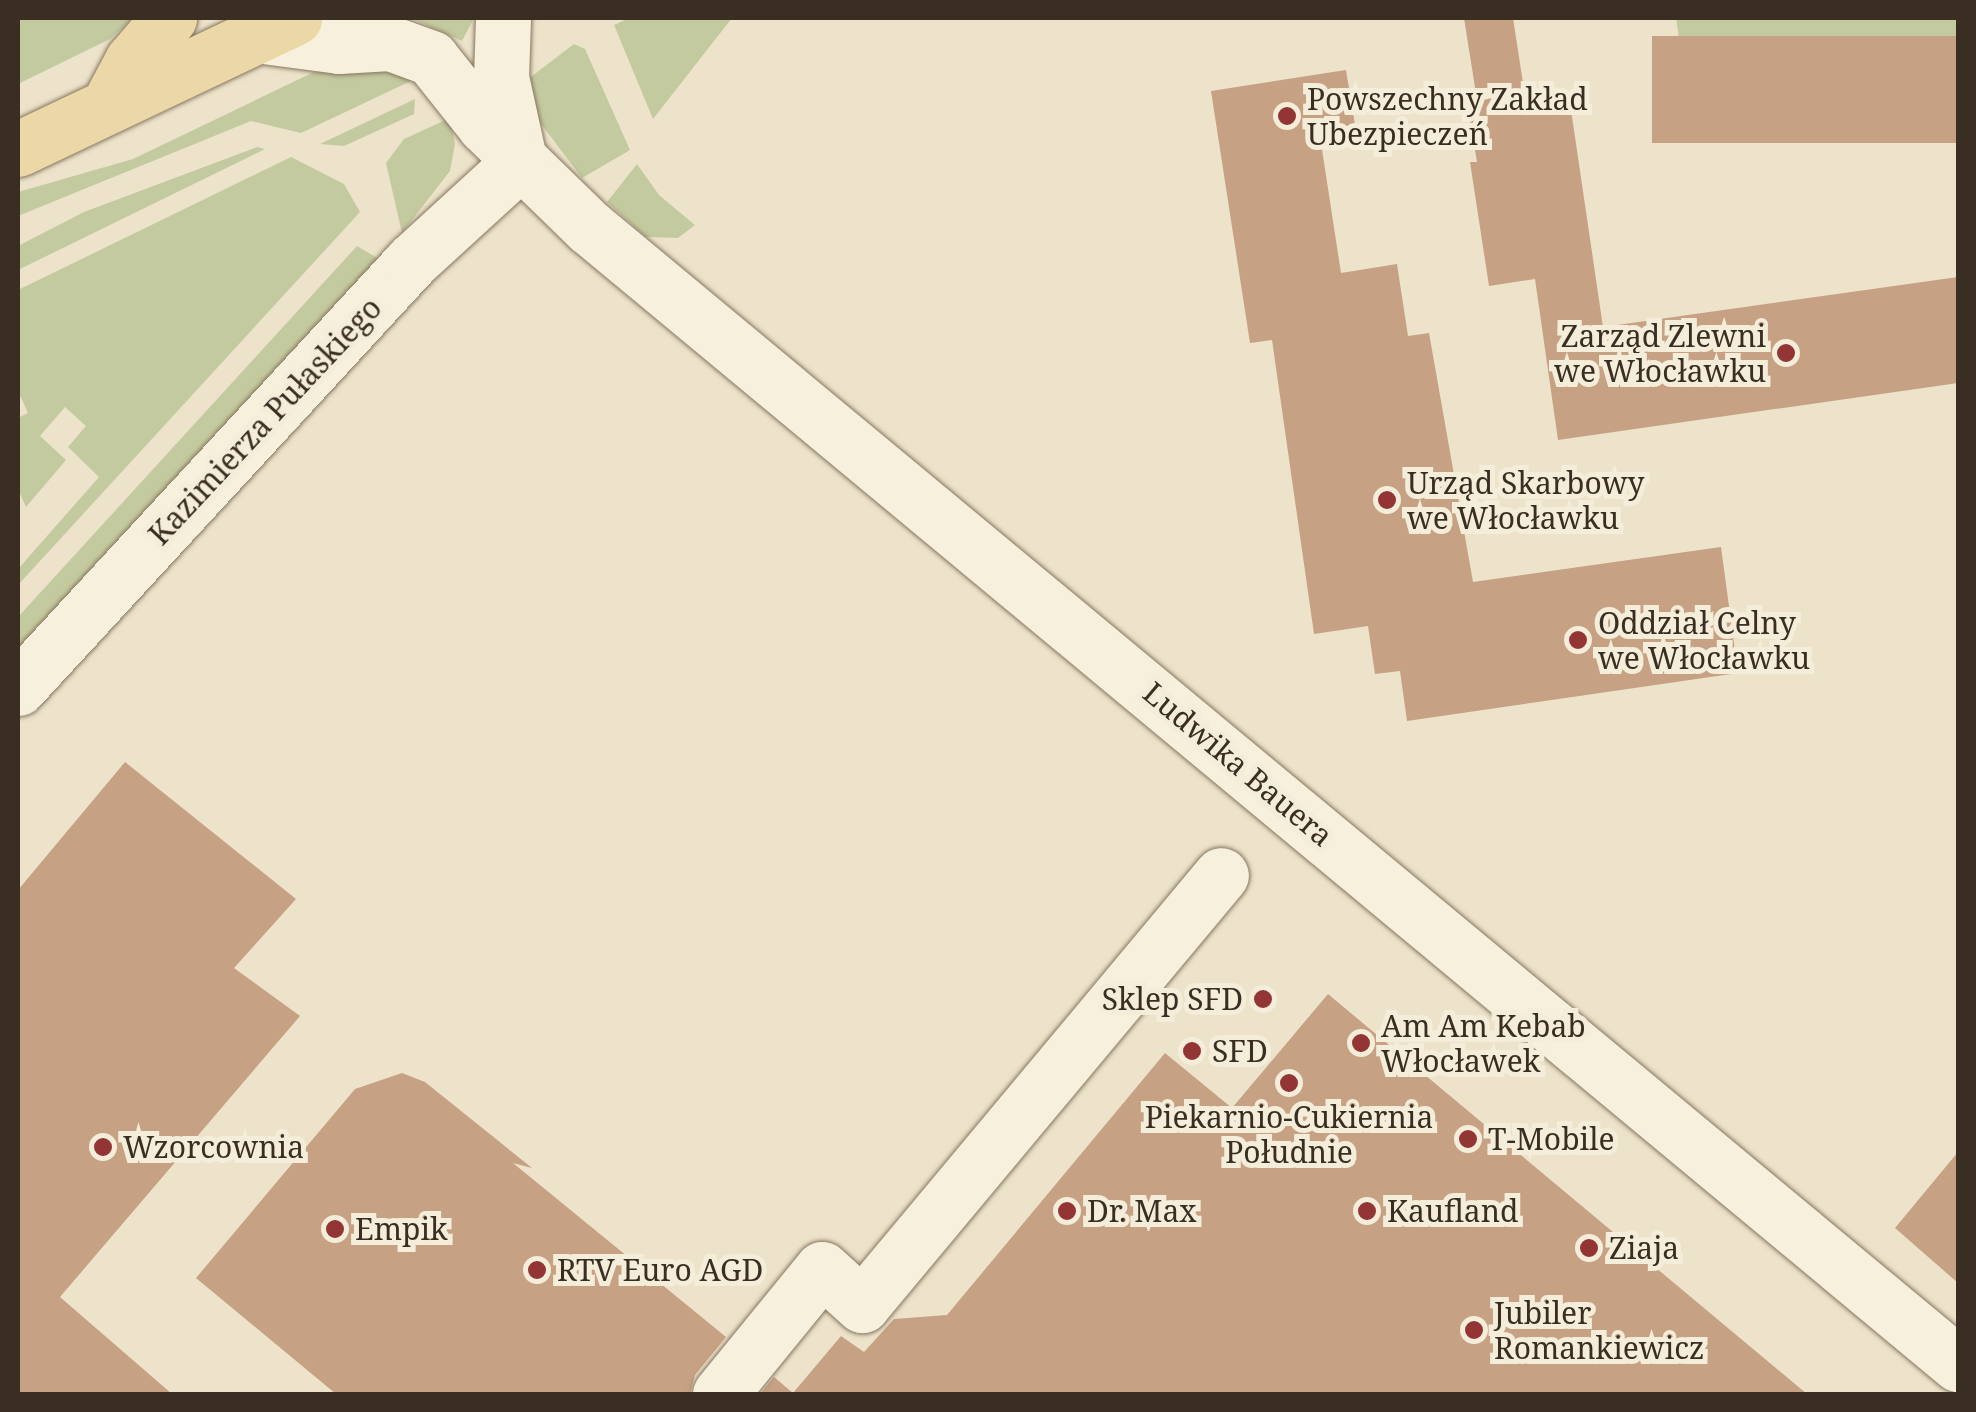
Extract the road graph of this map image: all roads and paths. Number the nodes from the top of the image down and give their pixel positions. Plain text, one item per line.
1 (168, 18) edge
2 (503, 18) edge
3 (275, 26) edge
4 (110, 104) junction
5 (18, 149) edge
6 (520, 162) junction
7 (18, 688) edge
8 (1221, 875) dead end
9 (1958, 1364) edge
10 (720, 1394) edge

1 - 4 main road
2 - 6 street
3 - 4 main road
3 - 6 street, Ludwika Bauera
4 - 5 main road
6 - 7 street, Kazimierza Pułaskiego
6 - 9 street, Ludwika Bauera
8 - 10 street

